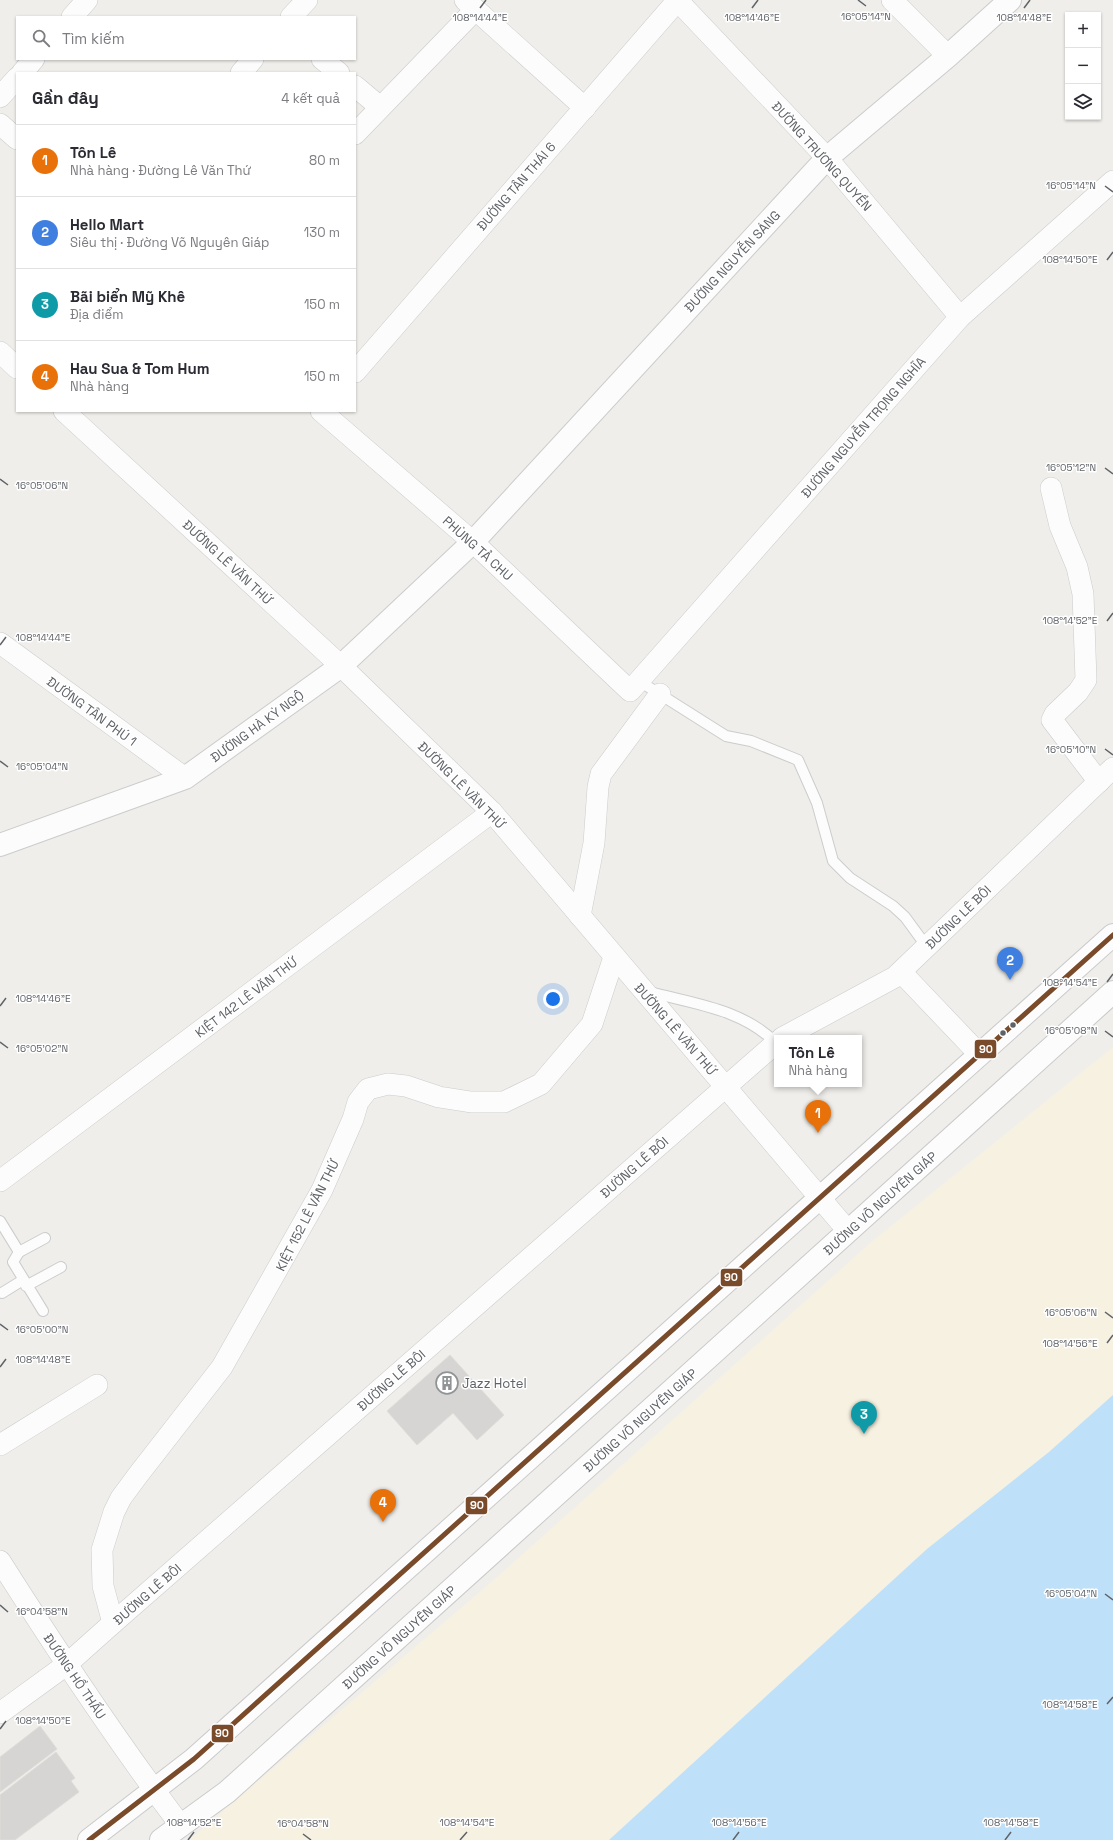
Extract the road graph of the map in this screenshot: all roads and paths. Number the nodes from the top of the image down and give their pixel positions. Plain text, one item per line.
1 (87, 0) edge
2 (307, 0) edge
3 (677, 0) edge
4 (892, 0) edge
5 (1010, 0) edge
6 (470, 5) edge
7 (73, 16) edge
8 (292, 16) edge
9 (948, 56) junction
10 (33, 60) edge
11 (252, 60) edge
12 (323, 60) edge
13 (23, 72) edge
14 (242, 72) edge
15 (338, 72) edge
16 (16, 79) edge
17 (356, 87) edge
18 (0, 97) edge
19 (380, 107) junction
20 (585, 108) junction
21 (0, 124) edge
22 (356, 133) edge
23 (16, 138) edge
24 (827, 158) junction
25 (1113, 181) edge
26 (960, 317) junction
27 (0, 352) edge
28 (16, 367) edge
29 (356, 371) edge
30 (65, 412) edge
31 (322, 412) edge
32 (1051, 488) dead end
33 (473, 542) junction
34 (0, 643) edge
35 (341, 666) junction
36 (635, 686) junction
37 (660, 694) junction
38 (1106, 775) edge
39 (185, 778) junction
40 (492, 812) junction
41 (0, 845) edge
42 (580, 916) junction
43 (1113, 935) edge
44 (927, 947) junction
45 (614, 957) junction
46 (901, 972) junction
47 (642, 990) junction
48 (1113, 992) edge
49 (790, 1035) edge
50 (774, 1038) edge
51 (774, 1045) edge
52 (980, 1055) junction
53 (726, 1086) junction
54 (0, 1181) edge
55 (820, 1198) junction
56 (0, 1221) edge
57 (848, 1231) junction
58 (46, 1238) dead end
59 (19, 1252) junction
60 (61, 1267) dead end
61 (25, 1283) junction
62 (2, 1293) dead end
63 (43, 1311) dead end
64 (97, 1385) dead end
65 (0, 1445) edge
66 (0, 1561) edge
67 (114, 1624) junction
68 (66, 1665) junction
69 (0, 1713) edge
70 (154, 1790) junction
71 (181, 1826) junction
72 (89, 1840) edge
73 (161, 1840) edge

1 - 7 street
2 - 8 street
3 - 20 street, ĐƯỜNG TÂN THÁI 6
3 - 24 street, ĐƯỜNG TRƯƠNG QUYỀN
4 - 9 street
5 - 9 main road, ĐƯỜNG NGUYỄN SÁNG
6 - 19 street
6 - 20 street
9 - 24 main road, ĐƯỜNG NGUYỄN SÁNG
10 - 13 street
11 - 14 street
12 - 15 street
16 - 18 street
17 - 19 street
19 - 22 street
20 - 29 street, ĐƯỜNG TÂN THÁI 6
21 - 23 street
24 - 26 street, ĐƯỜNG TRƯƠNG QUYỀN
24 - 33 main road, ĐƯỜNG NGUYỄN SÁNG
25 - 26 street, ĐƯỜNG NGUYỄN TRỌNG NGHĨA
26 - 36 street, ĐƯỜNG NGUYỄN TRỌNG NGHĨA
27 - 28 street
30 - 35 street, ĐƯỜNG LÊ VĂN THỨ
31 - 33 street, PHÙNG TẢ CHU
32 - 38 street
33 - 35 main road, ĐƯỜNG HÀ KỲ NGỘ
33 - 36 street, PHÙNG TẢ CHU
34 - 39 street, ĐƯỜNG TÂN PHÚ 1
35 - 39 main road, ĐƯỜNG HÀ KỲ NGỘ
35 - 40 street, ĐƯỜNG LÊ VĂN THỨ
36 - 37 lane
37 - 42 street
37 - 44 lane
38 - 44 street, ĐƯỜNG LÊ BÔI
39 - 41 main road, ĐƯỜNG HÀ KỲ NGỘ
40 - 42 street, ĐƯỜNG LÊ VĂN THỨ
40 - 54 street, KIỆT 142 LÊ VĂN THỨ
42 - 45 street, ĐƯỜNG LÊ VĂN THỨ
43 - 52 main road
44 - 46 street, ĐƯỜNG LÊ BÔI
45 - 47 street, ĐƯỜNG LÊ VĂN THỨ
45 - 67 street, KIỆT 152 LÊ VĂN THỨ
46 - 49 street, ĐƯỜNG LÊ BÔI
46 - 52 street
47 - 50 lane
47 - 53 street, ĐƯỜNG LÊ VĂN THỨ
48 - 57 main road, ĐƯỜNG VÕ NGUYÊN GIÁP
51 - 53 street, ĐƯỜNG LÊ BÔI
52 - 55 main road
53 - 55 street, ĐƯỜNG LÊ VĂN THỨ
53 - 67 street, ĐƯỜNG LÊ BÔI
55 - 57 street, ĐƯỜNG LÊ VĂN THỨ
55 - 70 main road
56 - 59 lane
57 - 71 main road, ĐƯỜNG VÕ NGUYÊN GIÁP
58 - 59 lane
59 - 61 lane
60 - 61 lane
61 - 62 lane
61 - 63 lane
64 - 65 street
66 - 68 street, ĐƯỜNG HỒ THẤU
67 - 68 street, ĐƯỜNG LÊ BÔI
68 - 69 street, ĐƯỜNG LÊ BÔI
68 - 70 street, ĐƯỜNG HỒ THẤU
70 - 71 street, ĐƯỜNG HỒ THẤU
70 - 72 main road
71 - 73 main road, ĐƯỜNG VÕ NGUYÊN GIÁP

